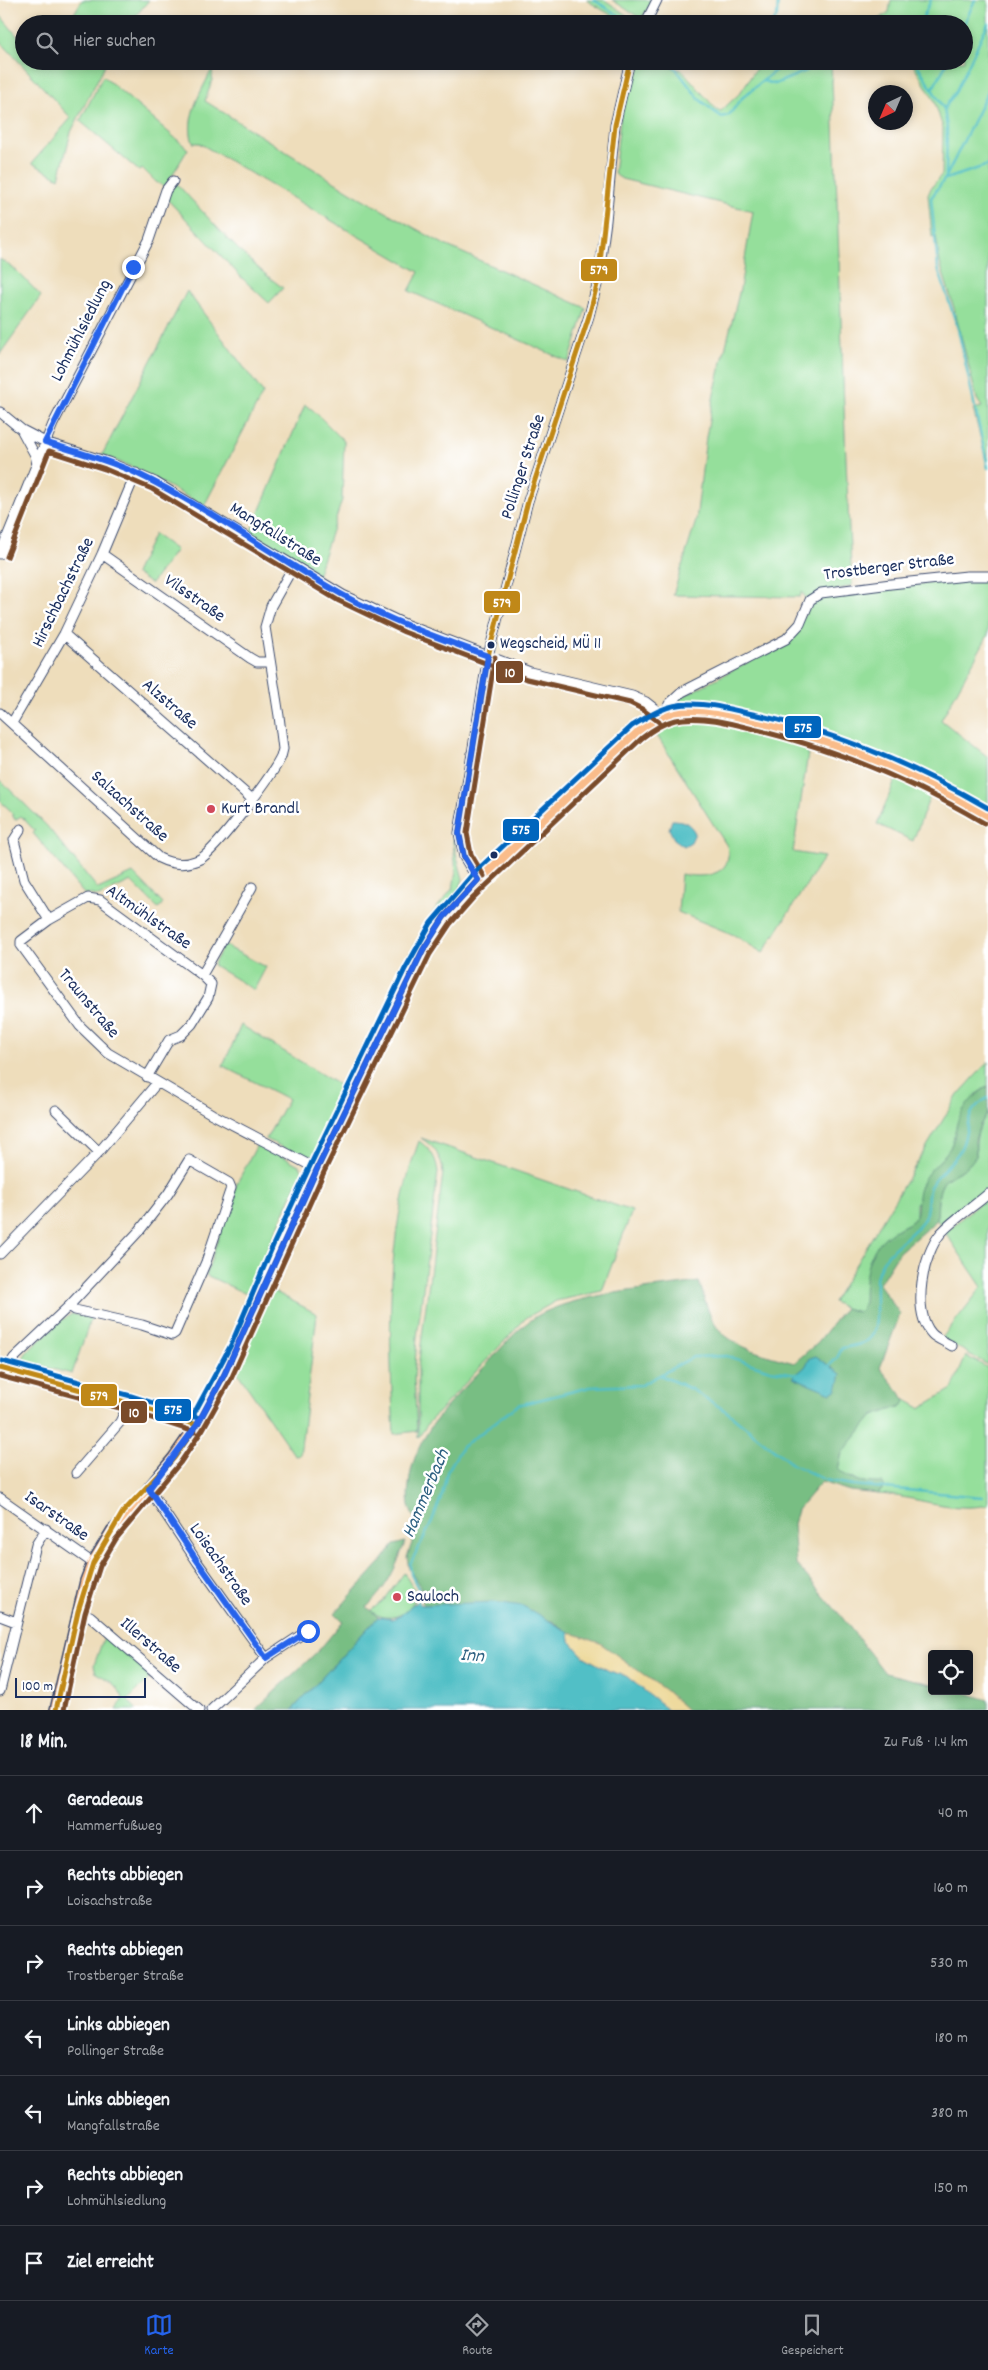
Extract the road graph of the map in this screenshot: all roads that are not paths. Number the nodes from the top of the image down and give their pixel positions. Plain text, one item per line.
1 (657, 0) edge
2 (650, 15) edge
3 (628, 70) edge
4 (173, 180) dead end
5 (0, 412) edge
6 (22, 430) junction
7 (45, 442) junction
8 (38, 464) junction
9 (136, 473) junction
10 (0, 554) edge
11 (102, 554) junction
12 (293, 566) junction
13 (988, 576) edge
14 (64, 634) junction
15 (488, 656) junction
16 (269, 662) junction
17 (0, 713) edge
18 (664, 716) junction
19 (12, 723) junction
20 (252, 799) junction
21 (988, 817) edge
22 (21, 829) dead end
23 (478, 880) junction
24 (252, 887) dead end
25 (49, 920) junction
26 (202, 975) junction
27 (147, 1077) junction
28 (157, 1083) junction
29 (56, 1110) dead end
30 (99, 1152) junction
31 (317, 1169) junction
32 (988, 1194) edge
33 (0, 1254) edge
34 (69, 1306) junction
35 (952, 1346) dead end
36 (4, 1368) edge
37 (129, 1403) junction
38 (197, 1425) junction
39 (76, 1473) dead end
40 (161, 1474) junction
41 (149, 1489) junction
42 (0, 1498) edge
43 (46, 1528) junction
44 (110, 1535) junction
45 (93, 1563) junction
46 (78, 1611) junction
47 (0, 1616) edge
48 (16, 1622) junction
49 (308, 1631) dead end
50 (266, 1658) junction
51 (0, 1691) edge
52 (56, 1710) edge
53 (198, 1710) edge
54 (210, 1710) edge

1 - 2 street
3 - 15 street, Pollinger Straße
4 - 7 street, Lohmühlsiedlung
5 - 6 street
6 - 7 street
6 - 8 street
7 - 8 street, Lohmühlsiedlung
7 - 9 street, Mangfallstraße
8 - 10 street, Lohmühlsiedlung
9 - 11 street, Hirschbachstraße
9 - 12 street, Mangfallstraße
11 - 14 street, Hirschbachstraße
11 - 16 street, Vilsstraße
12 - 15 street, Mangfallstraße
12 - 16 street, Salzachstraße
13 - 18 street, Trostberger Straße
14 - 19 street, Hirschbachstraße
14 - 20 street, Alzstraße
15 - 18 street, Mangfallstraße
15 - 23 street, Pollinger Straße
16 - 20 street, Salzachstraße
17 - 19 street, Salzachstraße
18 - 21 main road, Trostberger Straße
18 - 23 main road, Trostberger Straße
19 - 20 street, Salzachstraße
22 - 25 street
23 - 31 main road, Trostberger Straße
24 - 26 street, Altmühlstraße
25 - 26 street, Altmühlstraße
25 - 27 street, Traunstraße
26 - 27 street
27 - 28 street, Traunstraße
28 - 30 street
28 - 31 street, Traunstraße
29 - 30 street
30 - 33 street
31 - 38 main road, Trostberger Straße
32 - 35 street
34 - 34 street
34 - 36 street
36 - 37 street
37 - 38 street
37 - 39 street
38 - 40 main road, Trostberger Straße
40 - 41 main road, Trostberger Straße
40 - 44 main road, Trostberger Straße
41 - 44 main road, Trostberger Straße
41 - 50 street, Loisachstraße
42 - 43 street, Isarstraße
43 - 45 street, Isarstraße
43 - 48 street
44 - 45 main road, Trostberger Straße
45 - 46 main road, Trostberger Straße
46 - 52 main road, Trostberger Straße
46 - 53 street, Illerstraße
47 - 48 street
48 - 51 street
49 - 50 street
50 - 54 street

